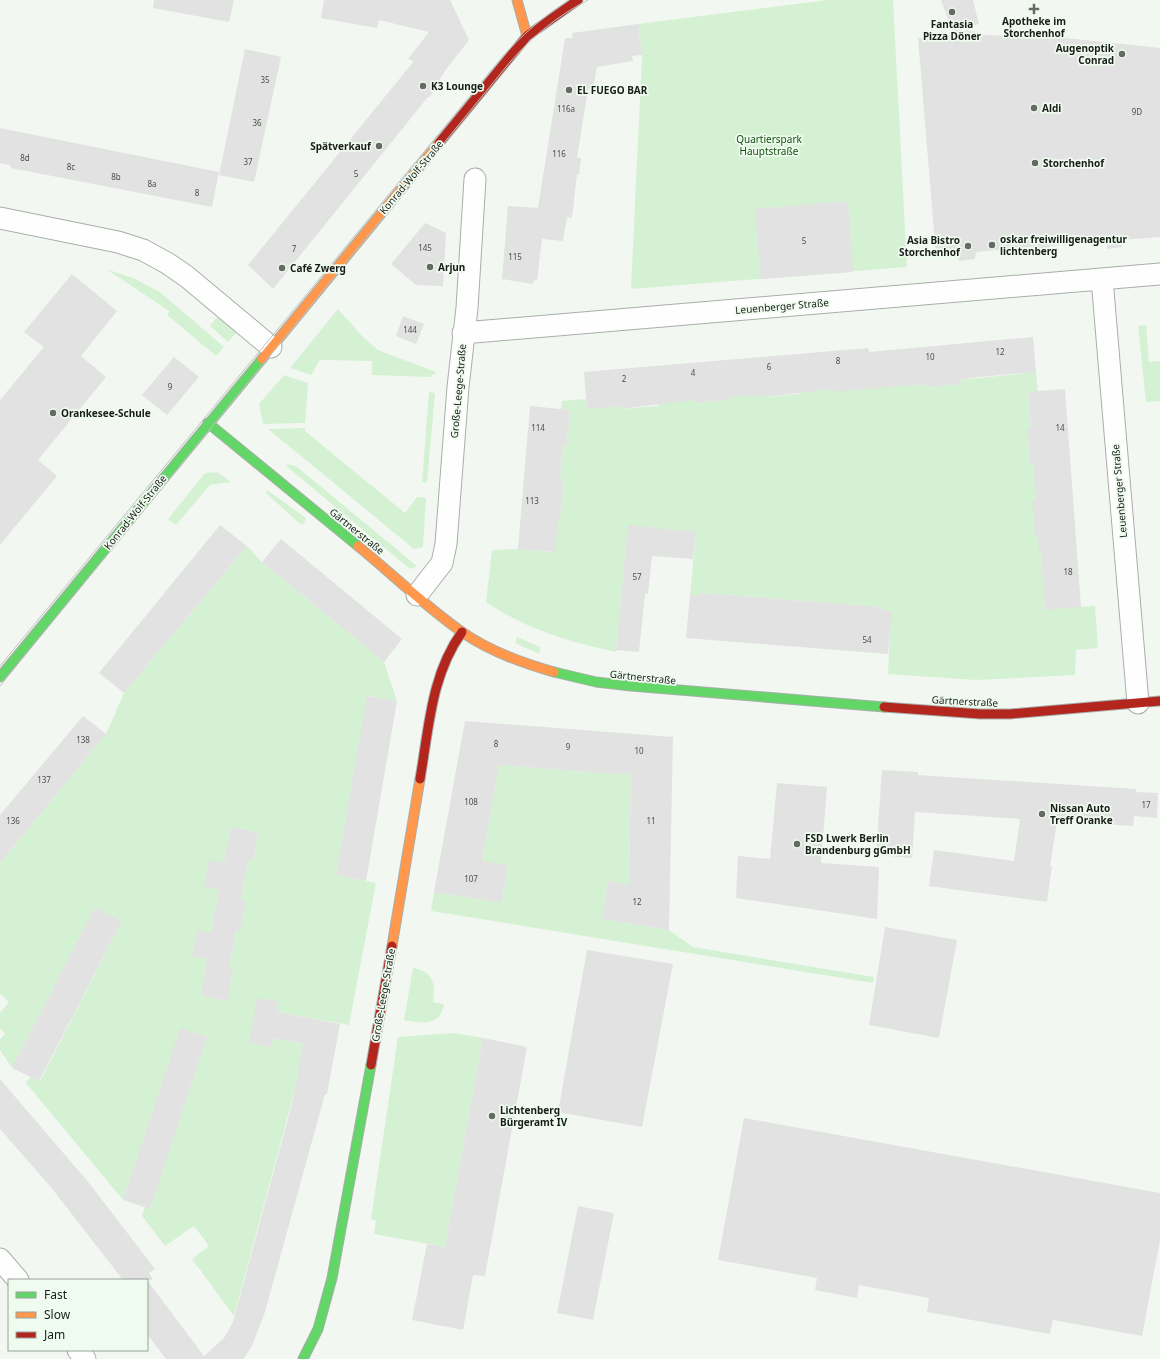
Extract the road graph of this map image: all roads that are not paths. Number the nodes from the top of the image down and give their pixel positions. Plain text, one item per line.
1 (517, 0) edge
2 (578, 0) edge
3 (527, 36) junction
4 (475, 179) dead end
5 (0, 218) edge
6 (1160, 274) edge
7 (1102, 279) junction
8 (463, 333) junction
9 (271, 347) junction
10 (208, 423) junction
11 (417, 595) junction
12 (462, 632) junction
13 (0, 677) edge
14 (1160, 701) edge
15 (1138, 703) junction
16 (0, 1259) edge
17 (17, 1279) edge
18 (79, 1351) edge
19 (85, 1359) edge
20 (303, 1359) edge

1 - 3 street
2 - 3 street, Konrad-Wolf-Straße
3 - 9 street, Konrad-Wolf-Straße
4 - 8 street, Große-Leege-Straße
5 - 9 street
6 - 7 street, Leuenberger Straße
7 - 8 street, Leuenberger Straße
7 - 15 street, Leuenberger Straße
8 - 11 street, Große-Leege-Straße
9 - 10 street, Konrad-Wolf-Straße
10 - 11 street, Gärtnerstraße
10 - 13 street, Konrad-Wolf-Straße
11 - 12 street, Gärtnerstraße
12 - 15 street, Gärtnerstraße
12 - 20 street, Große-Leege-Straße
14 - 15 street, Gärtnerstraße
16 - 17 street
18 - 19 street

